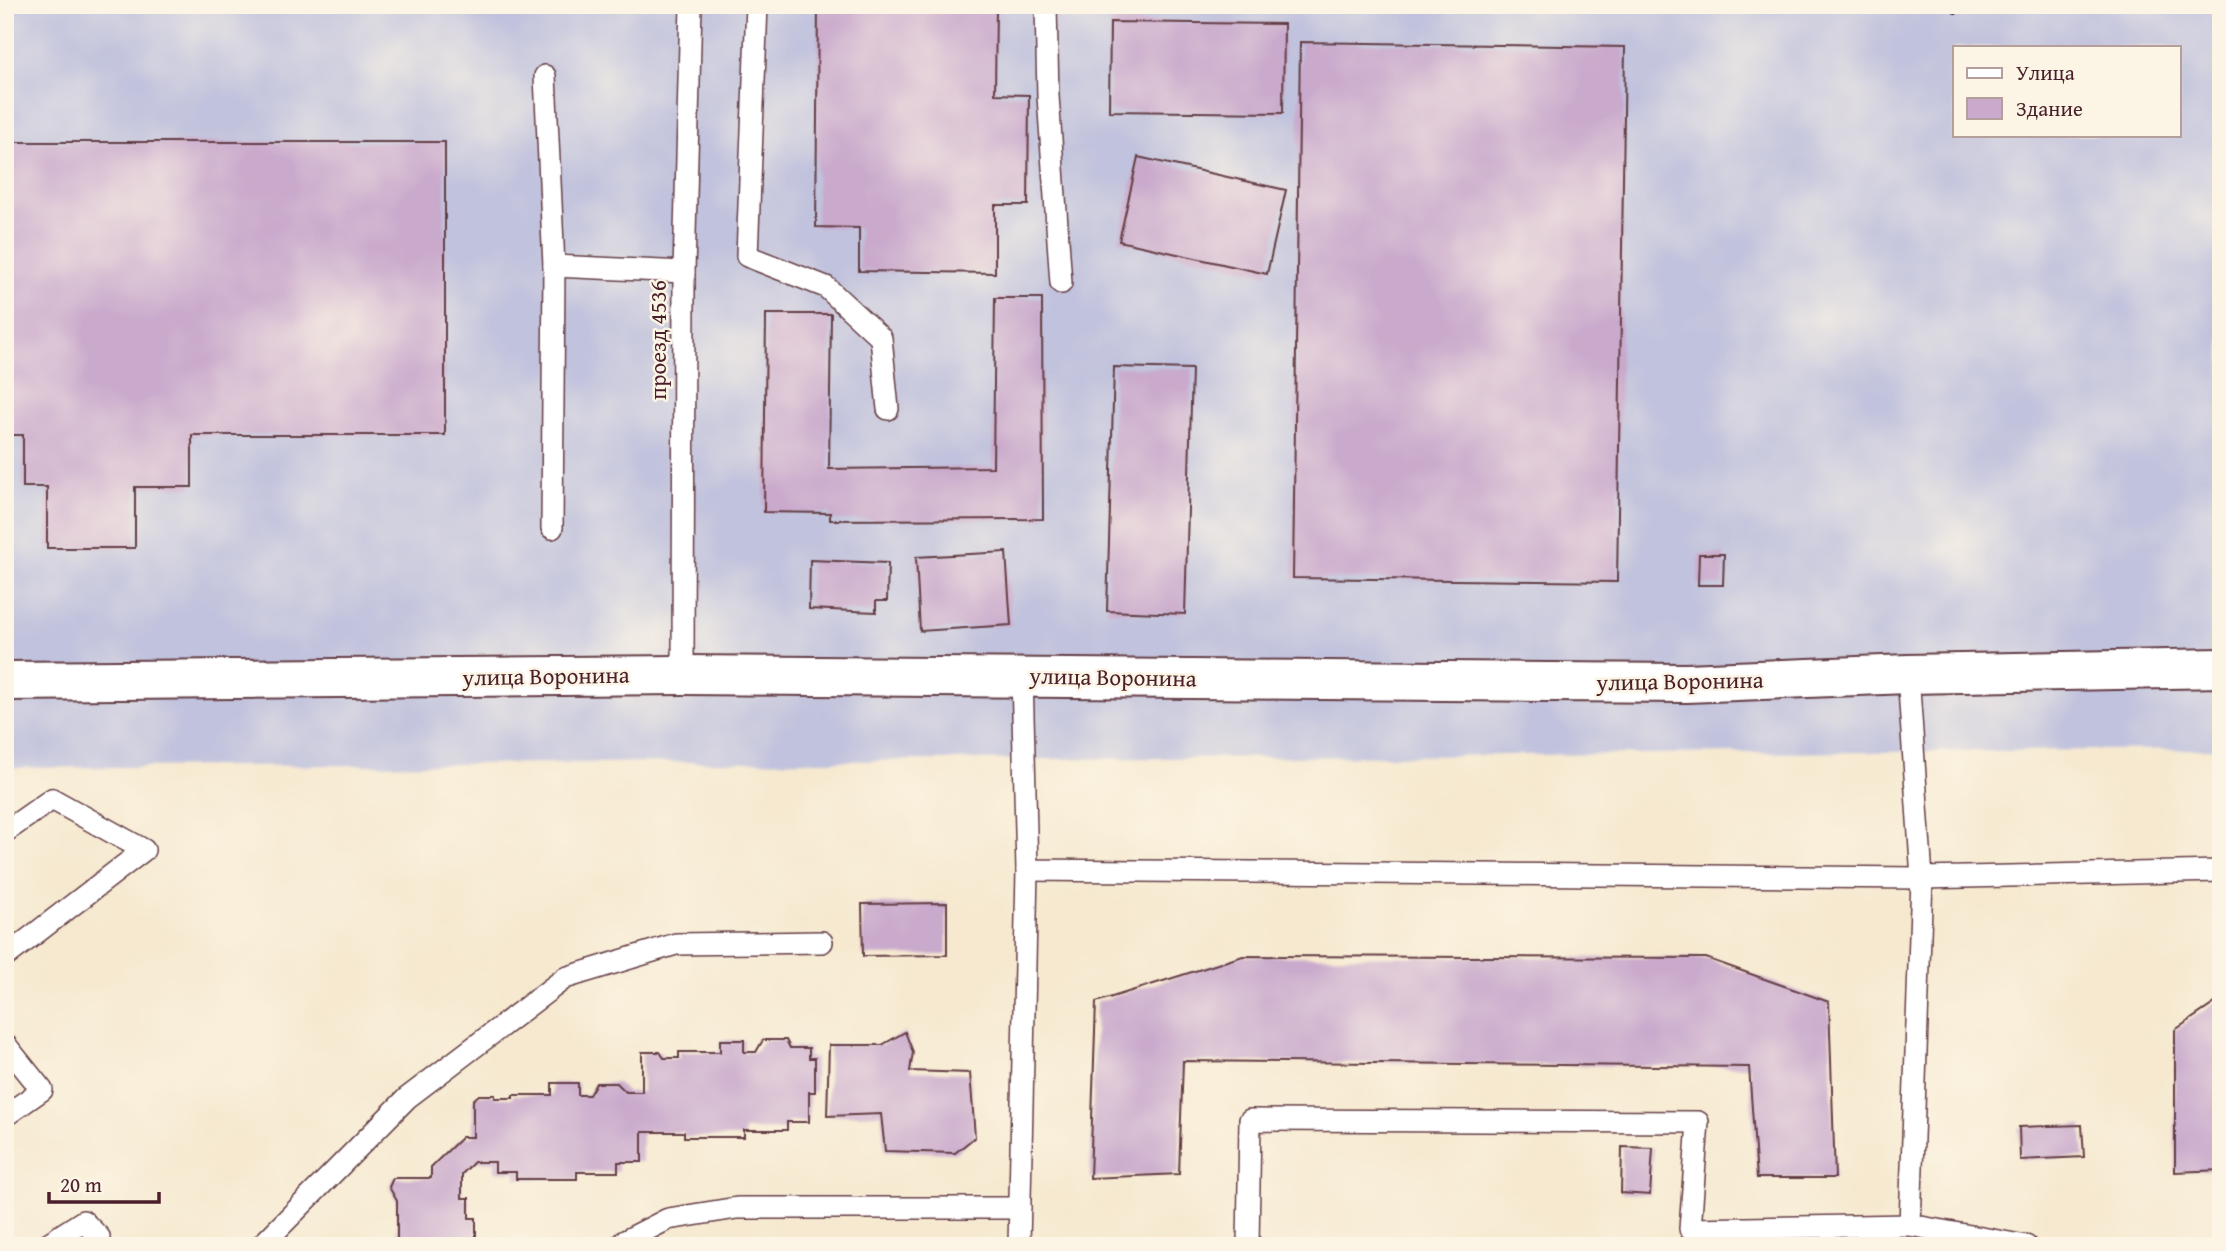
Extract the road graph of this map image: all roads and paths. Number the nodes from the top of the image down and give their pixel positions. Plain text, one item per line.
1 (691, 5) edge
2 (757, 5) edge
3 (1046, 5) edge
4 (545, 76) dead end
5 (554, 266) junction
6 (684, 272) junction
7 (1061, 283) dead end
8 (888, 410) dead end
9 (552, 528) dead end
10 (2221, 668) edge
11 (1909, 674) junction
12 (683, 675) junction
13 (1022, 676) junction
14 (5, 681) edge
15 (5, 832) edge
16 (1027, 870) junction
17 (2221, 871) edge
18 (1922, 878) junction
19 (822, 942) dead end
20 (5, 957) edge
21 (5, 1044) edge
22 (5, 1116) edge
23 (1020, 1208) junction
24 (1909, 1226) junction
25 (44, 1246) edge
26 (96, 1246) edge
27 (261, 1246) edge
28 (621, 1246) edge
29 (1019, 1246) edge
30 (1248, 1246) edge
31 (2026, 1246) edge

1 - 6 lane, проезд 4536
2 - 8 lane
3 - 7 lane
4 - 5 lane
5 - 6 lane
5 - 9 lane
6 - 12 lane, проезд 4536
10 - 11 street, улица Воронина
11 - 13 street, улица Воронина
11 - 18 lane
12 - 13 street, улица Воронина
12 - 14 street, улица Воронина
13 - 16 lane
15 - 20 lane
16 - 18 lane
16 - 23 lane
17 - 18 lane
18 - 24 lane
19 - 27 lane
21 - 22 lane
23 - 28 lane
23 - 29 lane
24 - 30 lane
24 - 31 lane
25 - 26 lane

